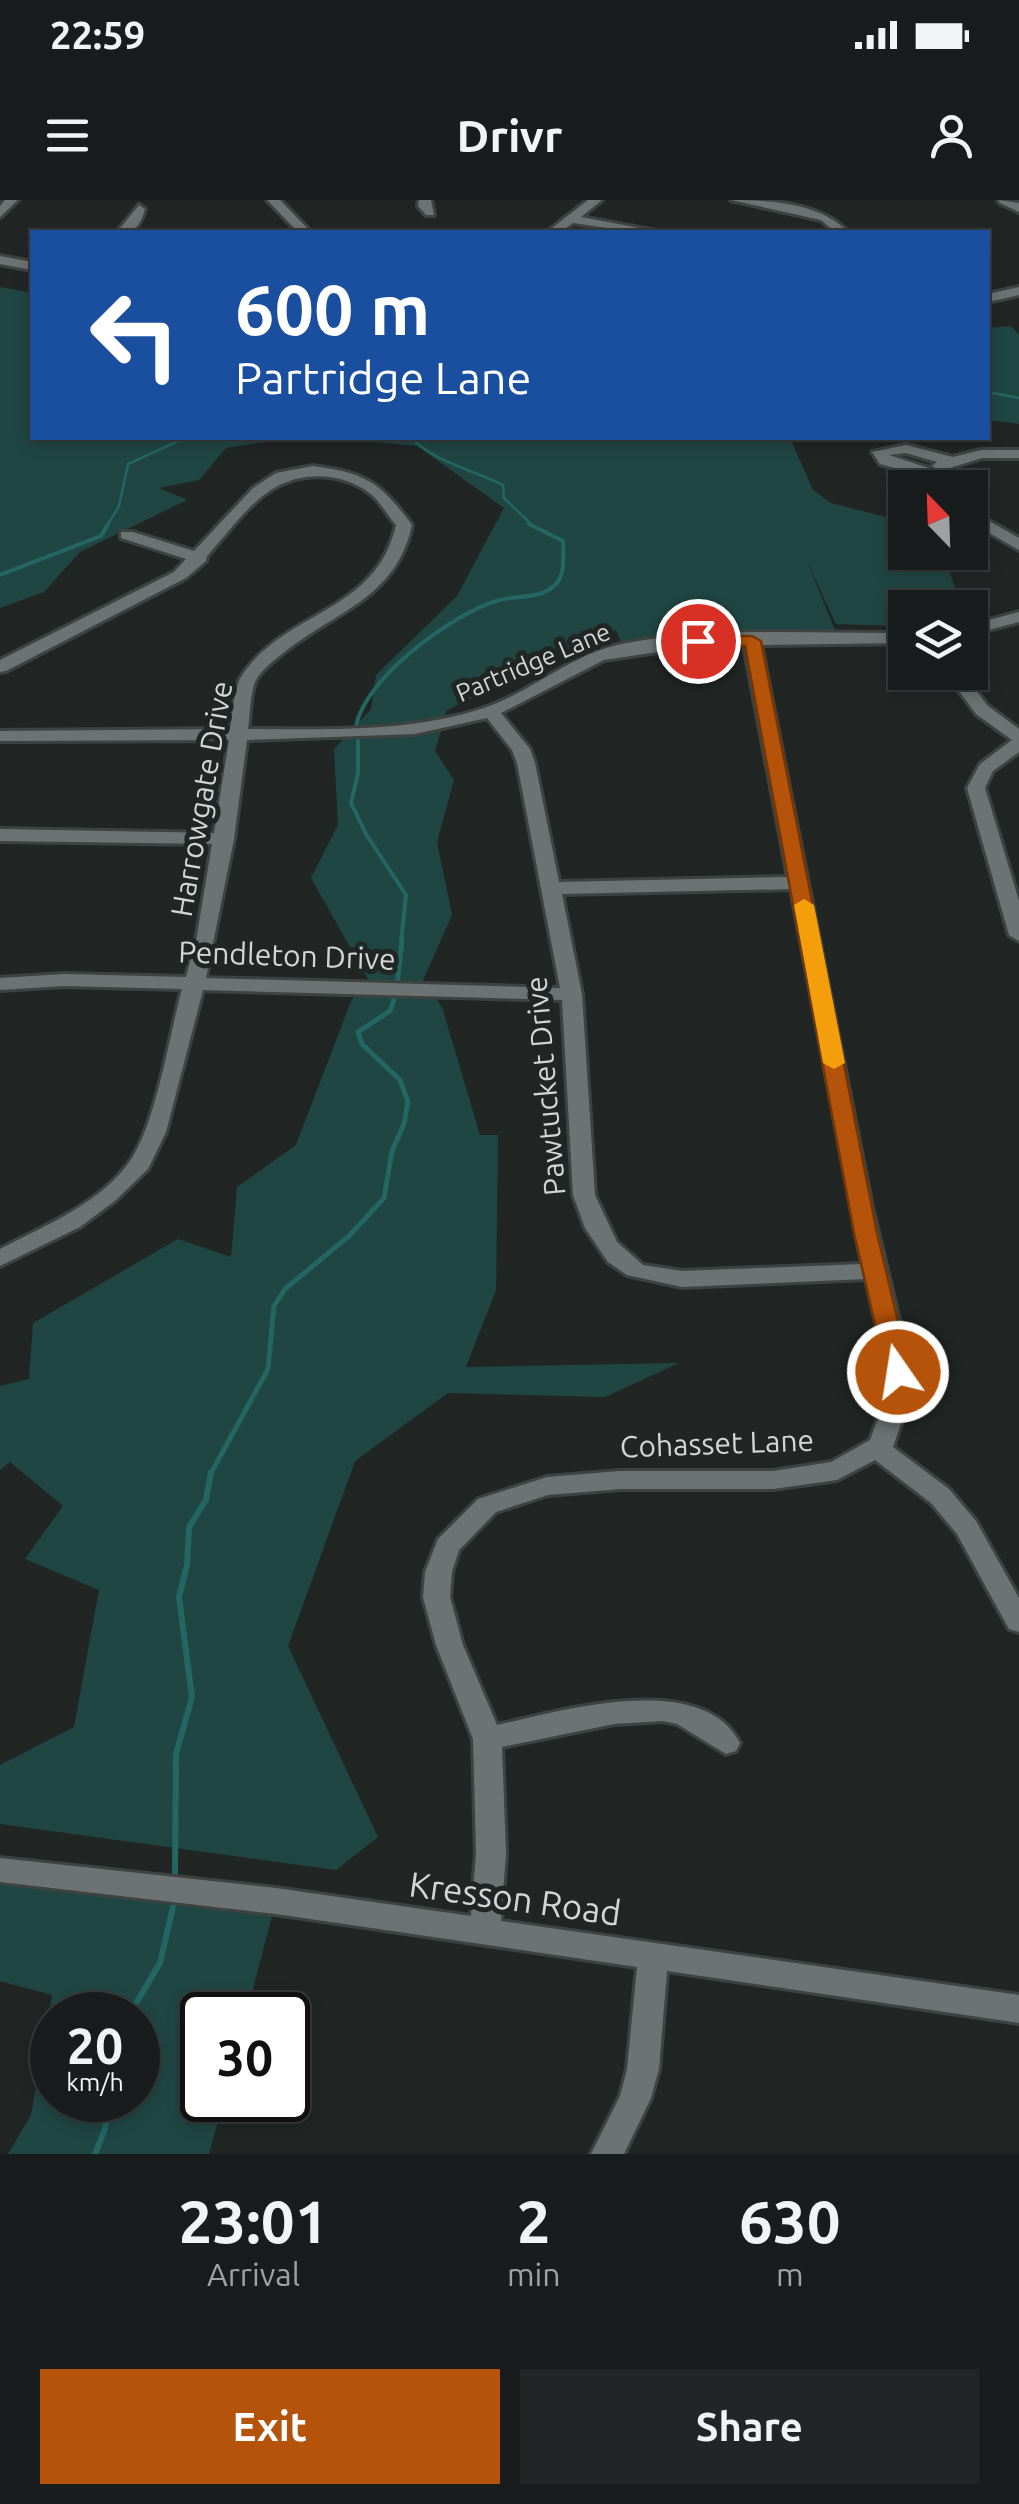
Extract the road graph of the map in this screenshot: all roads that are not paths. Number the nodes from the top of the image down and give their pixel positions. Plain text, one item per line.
1 (12, 200) edge
2 (273, 200) edge
3 (596, 200) edge
4 (737, 200) edge
5 (1004, 200) edge
6 (1019, 208) edge
7 (139, 209) dead end
8 (0, 212) edge
9 (571, 219) junction
10 (126, 230) edge
11 (303, 230) edge
12 (556, 230) edge
13 (642, 230) edge
14 (840, 230) edge
15 (0, 260) edge
16 (30, 266) edge
17 (1019, 292) edge
18 (990, 298) edge
19 (1019, 454) edge
20 (950, 461) junction
21 (907, 470) edge
22 (934, 470) edge
23 (988, 526) edge
24 (128, 535) dead end
25 (1019, 544) edge
26 (200, 558) junction
27 (1019, 618) edge
28 (988, 626) edge
29 (888, 638) edge
30 (752, 641) junction
31 (0, 667) edge
32 (967, 690) edge
33 (491, 712) junction
34 (236, 734) junction
35 (0, 736) edge
36 (1019, 741) edge
37 (0, 835) edge
38 (224, 840) junction
39 (995, 855) junction
40 (1019, 855) edge
41 (798, 883) junction
42 (550, 888) junction
43 (1019, 935) edge
44 (193, 983) junction
45 (0, 984) edge
46 (572, 994) junction
47 (0, 1258) edge
48 (874, 1271) junction
49 (876, 1448) junction
50 (1019, 1622) edge
51 (487, 1739) junction
52 (726, 1743) dead end
53 (0, 1870) edge
54 (484, 1933) junction
55 (653, 1958) junction
56 (1019, 2009) edge
57 (607, 2154) edge

1 - 8 street
2 - 11 street
3 - 9 street
4 - 14 street
5 - 6 street
7 - 10 street
9 - 12 street
9 - 13 street
15 - 16 street
17 - 18 street
19 - 20 street
20 - 21 street
20 - 22 street
23 - 25 street
24 - 26 street
26 - 31 street, Harrowgate Drive
26 - 34 street, Harrowgate Drive
27 - 28 street
29 - 30 street, Partridge Lane
30 - 33 street, Partridge Lane
30 - 41 street
32 - 36 street
33 - 34 street, Partridge Lane
33 - 42 street, Pawtucket Drive
34 - 35 street, Partridge Lane
34 - 38 street, Harrowgate Drive
36 - 39 street
37 - 38 street
38 - 44 street, Harrowgate Drive
39 - 40 street
39 - 43 street
41 - 42 street
41 - 48 street
42 - 46 street, Pawtucket Drive
44 - 45 street, Pendleton Drive
44 - 46 street, Pendleton Drive
44 - 47 street, Harrowgate Drive
46 - 48 street, Pawtucket Drive
48 - 49 street
49 - 50 street
49 - 51 street, Cohasset Lane
51 - 52 street
51 - 54 street, Cohasset Lane
53 - 54 street, Kresson Road
54 - 55 street, Kresson Road
55 - 56 street, Kresson Road
55 - 57 street

